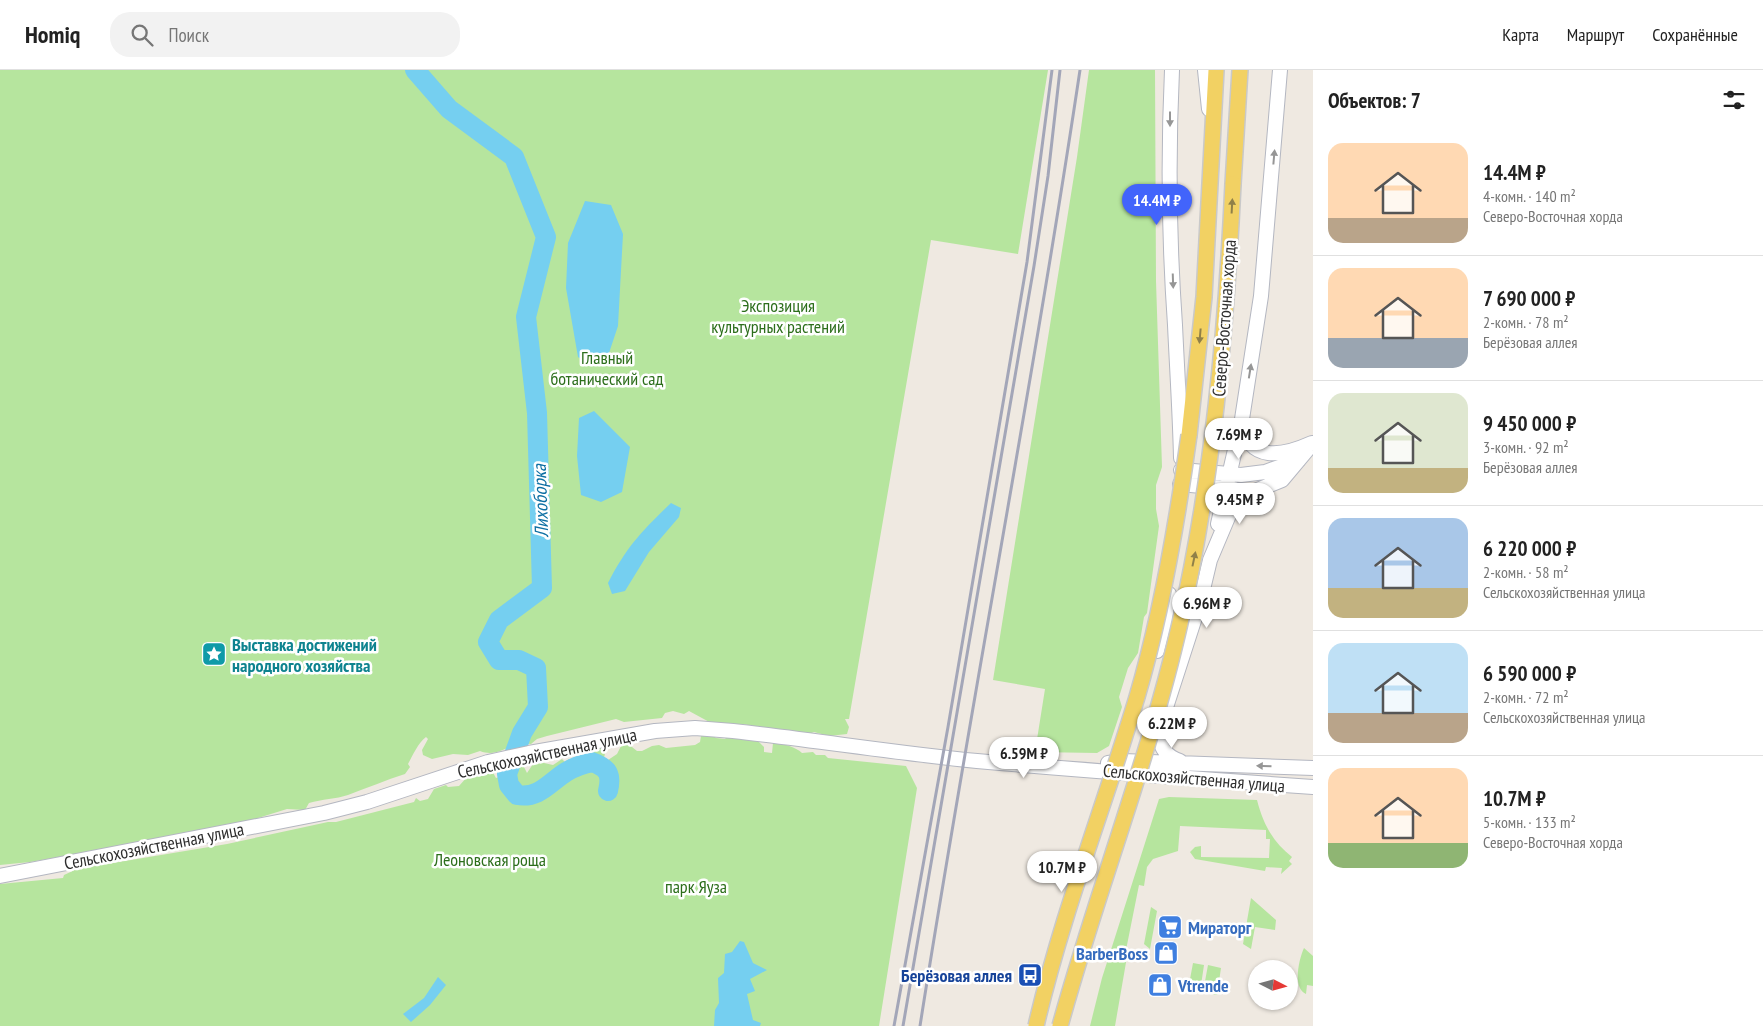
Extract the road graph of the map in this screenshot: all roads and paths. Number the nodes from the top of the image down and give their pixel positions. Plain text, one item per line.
1 (1172, 70) edge
2 (1205, 70) edge
3 (1216, 70) edge
4 (1240, 70) edge
5 (1245, 70) edge
6 (1280, 70) edge
7 (1237, 112) junction
8 (1212, 140) junction
9 (1242, 419) junction
10 (1313, 443) edge
11 (1299, 460) junction
12 (1181, 470) junction
13 (1229, 474) junction
14 (1180, 484) junction
15 (1267, 486) junction
16 (1226, 488) junction
17 (1210, 560) junction
18 (1158, 734) junction
19 (1196, 763) junction
20 (1121, 766) junction
21 (1313, 768) edge
22 (1145, 769) junction
23 (1312, 787) edge
24 (0, 876) edge
25 (1036, 1026) edge
26 (1040, 1026) edge
27 (1061, 1026) edge

1 -> 12 main road
2 - 8 main road
3 - 8 main road, Северо-Восточная хорда
4 - 7 main road, Северо-Восточная хорда
5 - 7 main road
9 -> 6 main road
27 -> 7 main road, Северо-Восточная хорда, bridge
8 -> 25 main road, Северо-Восточная хорда, bridge
9 - 10 main road
9 - 13 main road
10 - 11 main road
11 - 13 main road
11 - 15 main road
12 - 13 main road
12 - 14 main road
13 - 16 main road
14 - 16 main road
14 - 20 main road
15 - 16 main road
15 - 17 main road
16 - 17 main road
17 - 18 main road
18 - 19 main road
18 - 22 main road
21 -> 19 main road, Сельскохозяйственная улица
19 - 22 main road, Сельскохозяйственная улица
20 - 22 main road, Сельскохозяйственная улица
20 - 24 main road, Сельскохозяйственная улица
20 - 26 main road
22 - 23 main road, Сельскохозяйственная улица
22 - 27 main road

